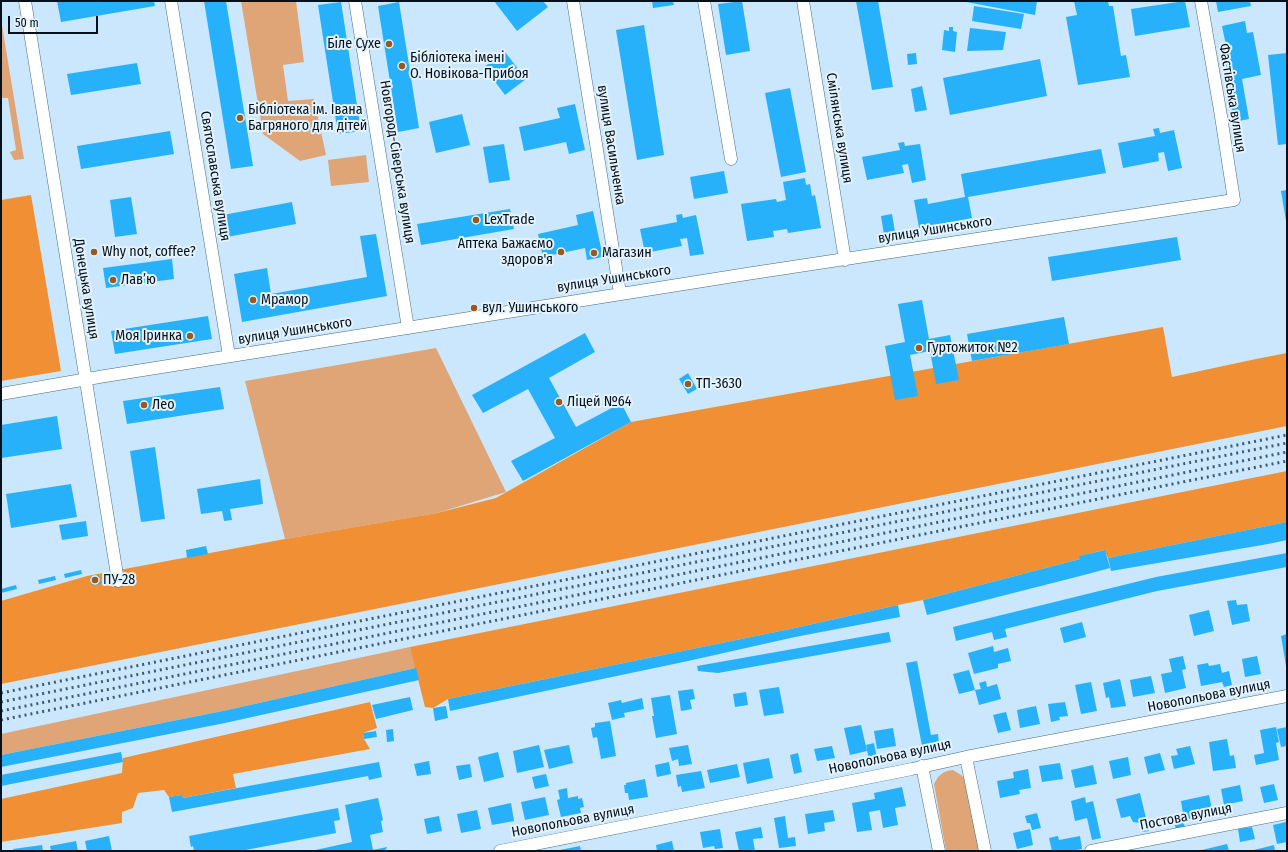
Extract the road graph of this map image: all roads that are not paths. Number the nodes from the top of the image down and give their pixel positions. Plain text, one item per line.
1 (25, 1) edge
2 (171, 1) edge
3 (355, 1) edge
4 (573, 1) edge
5 (704, 1) edge
6 (803, 1) edge
7 (1201, 1) edge
8 (731, 159) dead end
9 (1234, 200) joint
10 (844, 260) junction
11 (620, 294) junction
12 (408, 328) junction
13 (229, 356) junction
14 (85, 379) junction
15 (1, 394) edge
16 (118, 581) dead end
17 (1287, 696) edge
18 (966, 757) junction
19 (922, 766) junction
20 (1287, 813) edge
21 (500, 851) edge
22 (939, 851) edge
23 (986, 851) edge
24 (1091, 851) edge

1 - 14 street, Донецька вулиця
2 - 13 street, Святославська вулиця
3 - 12 street, Новгород-Сіверська вулиця
4 - 11 street, вулиця Васильченка
5 - 8 street
6 - 10 street, Смілянська вулиця
7 - 9 street, Фастівська вулиця
9 - 10 street, вулиця Ушинського
10 - 11 street, вулиця Ушинського
11 - 12 street, вулиця Ушинського
12 - 13 street, вулиця Ушинського
13 - 14 street, вулиця Ушинського
14 - 15 street, вулиця Ушинського
14 - 16 street, Донецька вулиця
17 - 18 street, Новопольова вулиця
18 - 19 street, Новопольова вулиця
18 - 23 street
19 - 21 street, Новопольова вулиця
19 - 22 street
20 - 24 street, Постова вулиця

